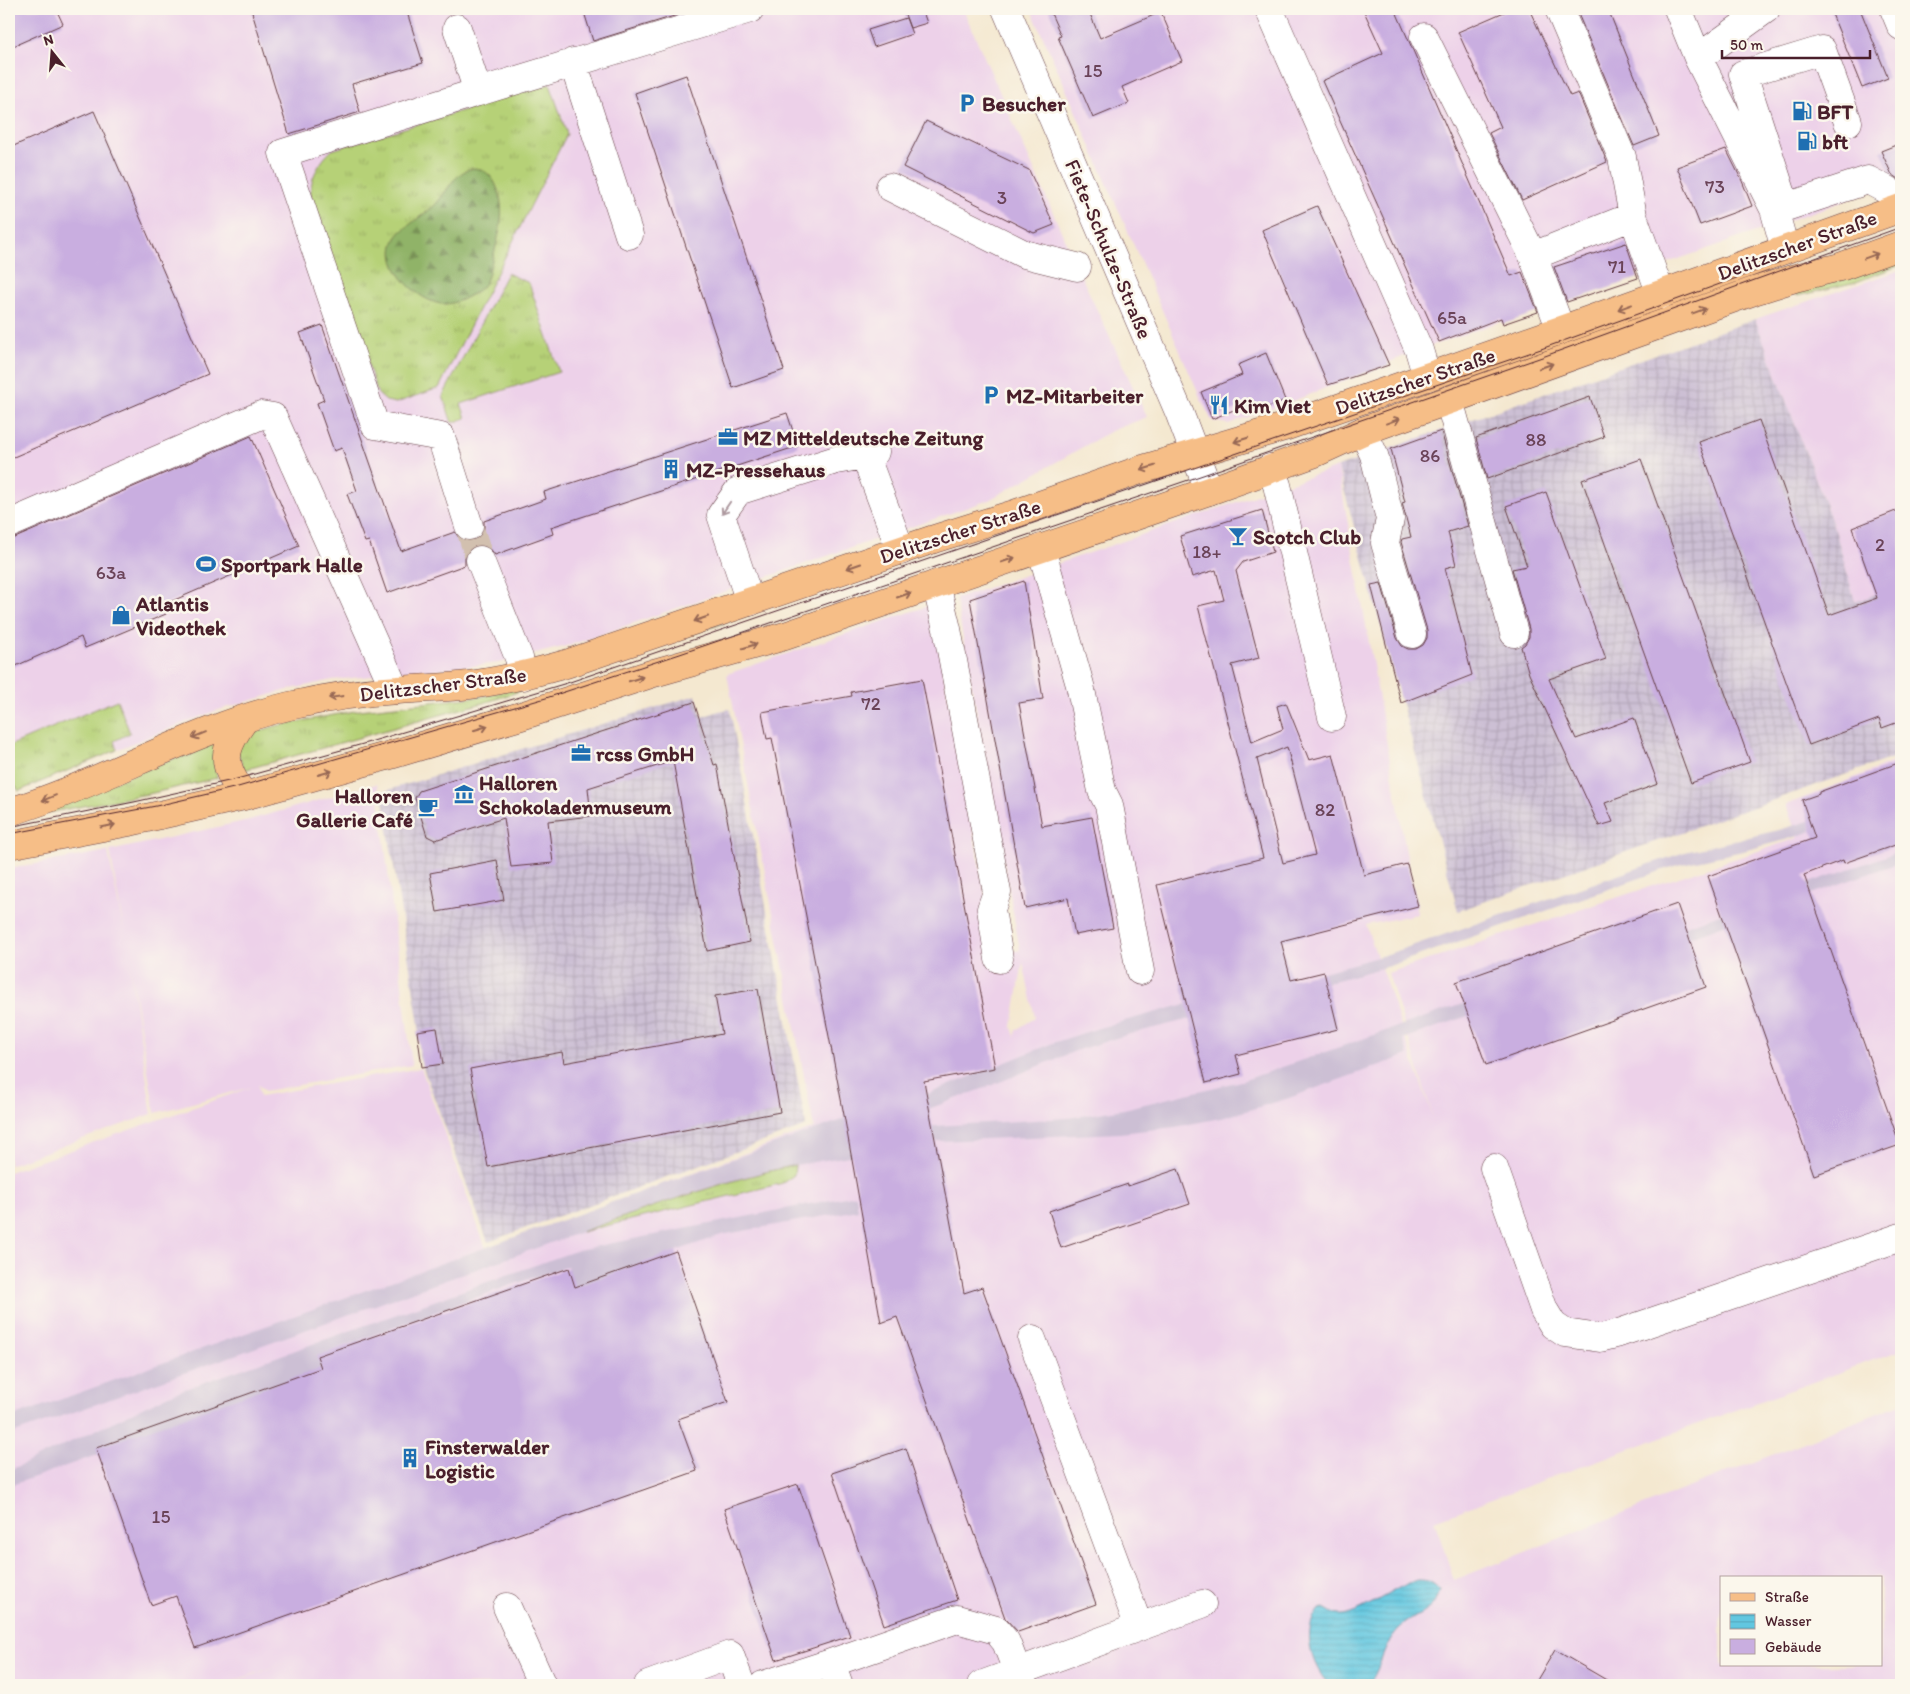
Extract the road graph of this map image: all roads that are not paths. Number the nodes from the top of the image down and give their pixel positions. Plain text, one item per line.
1 (750, 9) edge
2 (1006, 9) edge
3 (1268, 9) edge
4 (1560, 9) edge
5 (1678, 9) edge
6 (1766, 9) edge
7 (1894, 9) edge
8 (1901, 26) edge
9 (457, 28) dead end
10 (1424, 38) dead end
11 (1698, 58) junction
12 (573, 62) junction
13 (478, 92) junction
14 (1848, 122) dead end
15 (890, 187) dead end
16 (1901, 200) edge
17 (1780, 208) junction
18 (1901, 208) edge
19 (1634, 216) junction
20 (629, 235) dead end
21 (1901, 245) edge
22 (1785, 249) junction
23 (1533, 256) junction
24 (1077, 267) dead end
25 (1661, 295) junction
26 (1560, 330) junction
27 (1427, 377) junction
28 (1449, 400) junction
29 (1363, 431) junction
30 (1195, 454) junction
31 (1270, 468) junction
32 (1209, 491) junction
33 (9, 524) edge
34 (469, 526) tunnel mouth
35 (1041, 548) junction
36 (901, 551) junction
37 (480, 560) tunnel mouth
38 (936, 584) junction
39 (750, 602) junction
40 (1514, 632) dead end
41 (1412, 634) dead end
42 (523, 676) junction
43 (395, 690) junction
44 (1332, 717) dead end
45 (245, 719) junction
46 (244, 796) junction
47 (10, 809) edge
48 (9, 845) edge
49 (1000, 959) dead end
50 (1140, 971) dead end
51 (1494, 1168) dead end
52 (1901, 1237) edge
53 (1032, 1339) dead end
54 (1202, 1604) dead end
55 (508, 1607) dead end
56 (1139, 1627) junction
57 (1017, 1672) junction
58 (835, 1674) edge
59 (542, 1685) edge
60 (648, 1685) edge
61 (741, 1685) edge
62 (763, 1685) edge
63 (981, 1685) edge

1 - 12 street
2 - 30 street, Fiete-Schulze-Straße
3 - 27 street
4 - 19 street
5 - 11 street
6 - 11 street
7 - 8 street
9 - 13 street
10 - 23 street
11 - 17 street
12 - 13 street
12 - 20 street
13 - 34 street
14 - 17 street
15 - 24 street
16 - 17 street
17 - 22 street
18 - 22 main road, Delitzscher Straße
19 - 23 street
19 - 25 street
28 -> 21 main road, Delitzscher Straße
22 - 25 main road, Delitzscher Straße
23 - 26 street
25 -> 26 main road, Delitzscher Straße
26 - 27 main road, Delitzscher Straße
27 -> 30 main road, Delitzscher Straße
29 -> 28 main road, Delitzscher Straße
28 - 40 street
29 - 31 main road, Delitzscher Straße
29 - 41 street
30 - 32 street, Fiete-Schulze-Straße
30 -> 36 main road, Delitzscher Straße
31 - 32 main road, Delitzscher Straße
31 - 44 street
32 - 35 main road, Delitzscher Straße
33 - 43 street
38 -> 35 main road, Delitzscher Straße
35 - 50 street
36 -> 39 main road, Delitzscher Straße
36 -> 39 street
37 - 42 street
46 -> 38 main road, Delitzscher Straße
38 - 49 street
39 -> 42 main road, Delitzscher Straße
42 - 43 main road, Delitzscher Straße
43 -> 45 main road, Delitzscher Straße
45 - 46 main road
45 -> 47 main road, Delitzscher Straße
48 -> 46 main road, Delitzscher Straße
51 - 52 street
53 - 56 street
54 - 56 street
55 - 59 street
56 - 57 street
57 - 58 street
57 - 63 street
58 - 62 street
60 - 61 street

